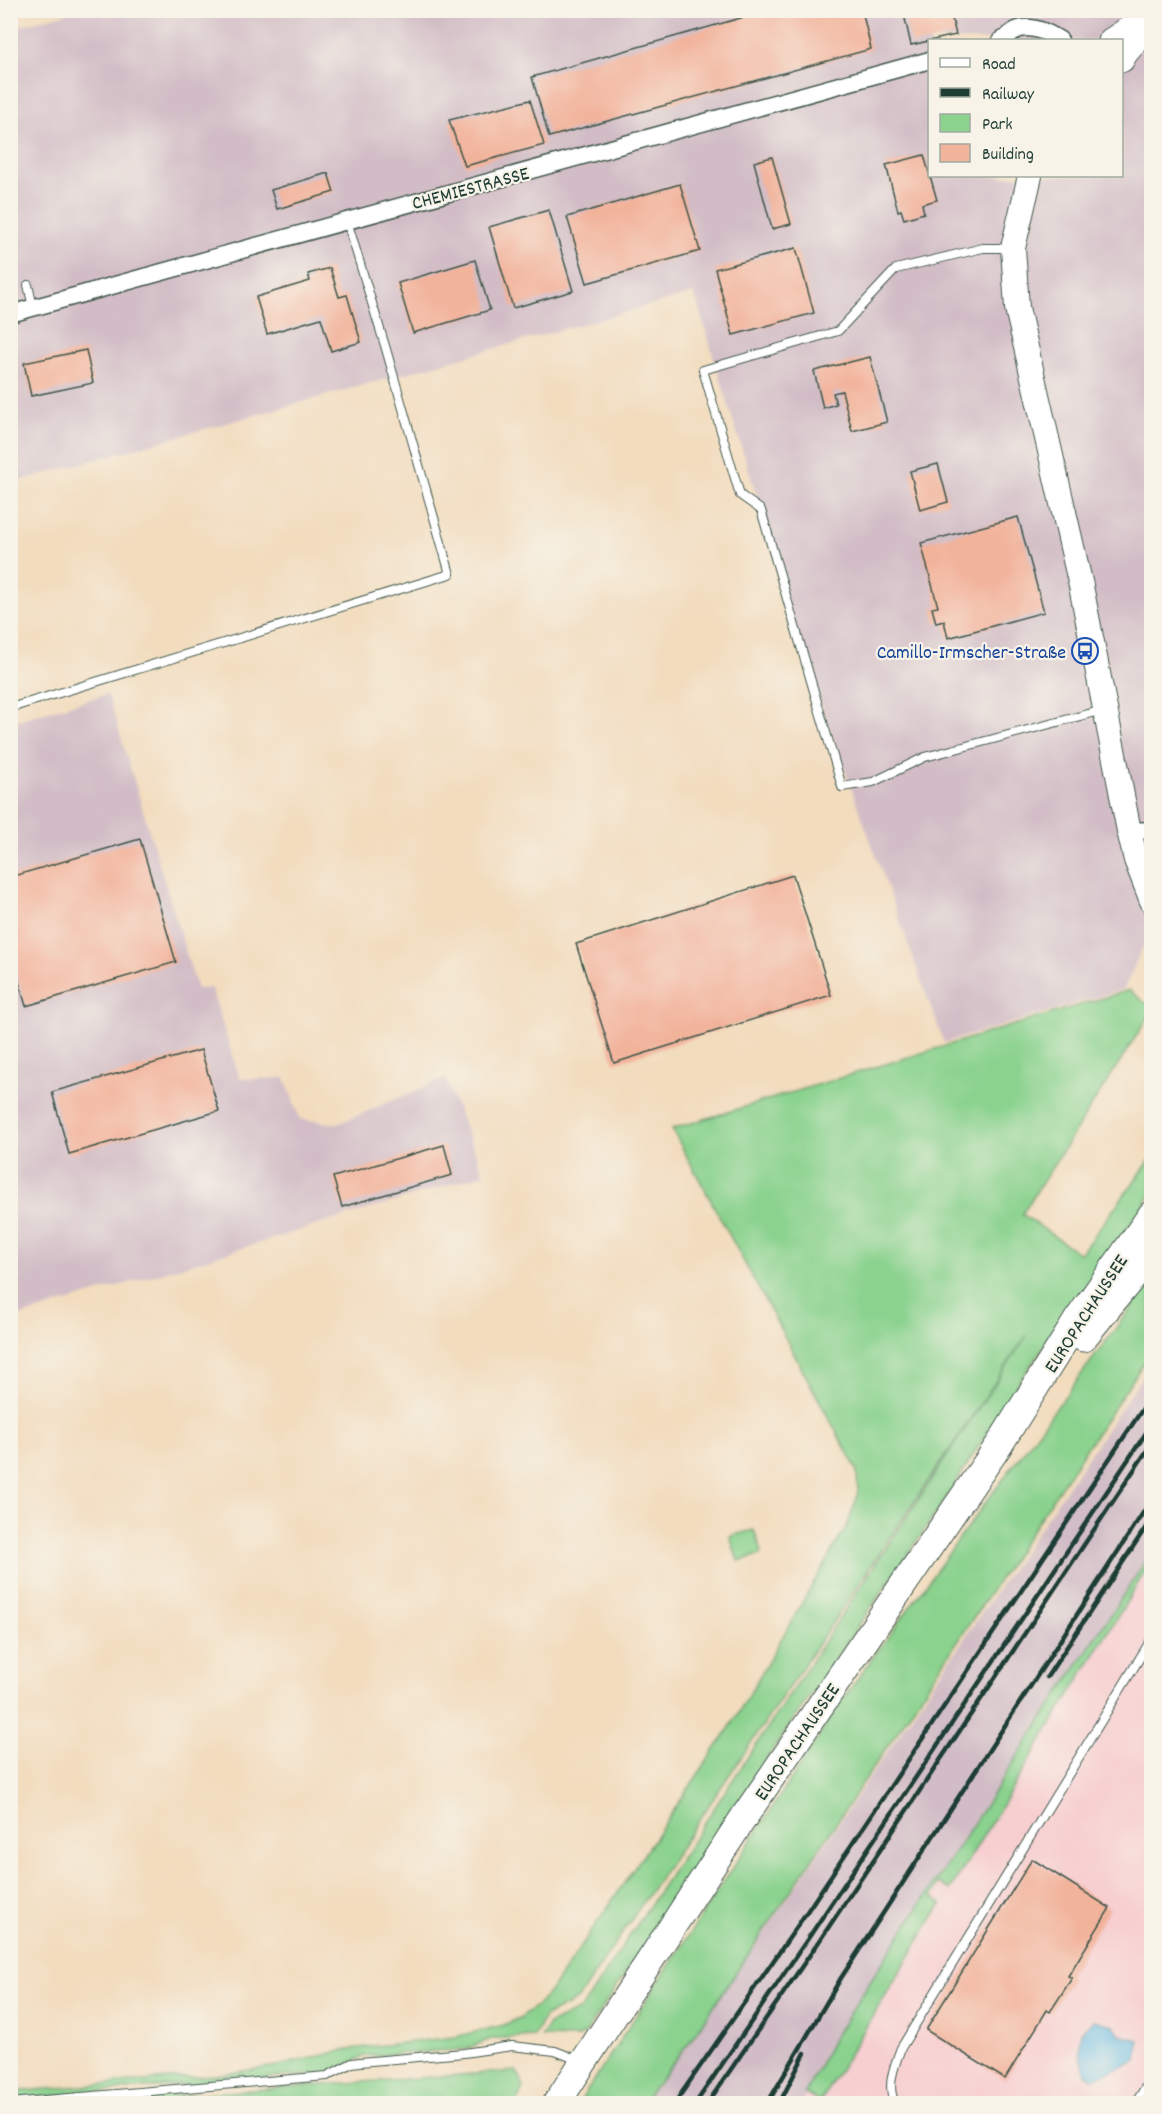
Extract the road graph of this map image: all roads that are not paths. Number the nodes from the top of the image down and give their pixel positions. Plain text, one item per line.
1 (1007, 39) edge
2 (1058, 39) edge
3 (1112, 39) edge
4 (1123, 58) edge
5 (928, 61) edge
6 (1030, 177) edge
7 (347, 221) junction
8 (1013, 248) junction
9 (28, 285) dead end
10 (33, 307) junction
11 (10, 314) edge
12 (10, 708) edge
13 (1105, 709) junction
14 (1140, 831) edge
15 (1152, 901) edge
16 (1152, 1214) edge
17 (1152, 1253) edge
18 (1040, 1382) junction
19 (1152, 1638) edge
20 (583, 2062) junction
21 (1152, 2077) edge
22 (10, 2103) edge
23 (556, 2103) edge
24 (896, 2103) edge
25 (1135, 2103) edge

1 - 2 street
3 - 4 street
5 - 7 street, CHEMIESTRASSE
6 - 8 street
7 - 10 street, CHEMIESTRASSE
7 - 12 lane
8 - 13 street
8 - 13 lane
9 - 10 lane
10 - 11 street, CHEMIESTRASSE
13 - 14 street
14 - 15 street
16 - 18 main road, EUROPACHAUSSEE
17 - 18 main road, EUROPACHAUSSEE
18 - 20 main road, EUROPACHAUSSEE
19 - 24 lane
20 - 22 lane
20 - 23 main road, EUROPACHAUSSEE
21 - 25 lane

